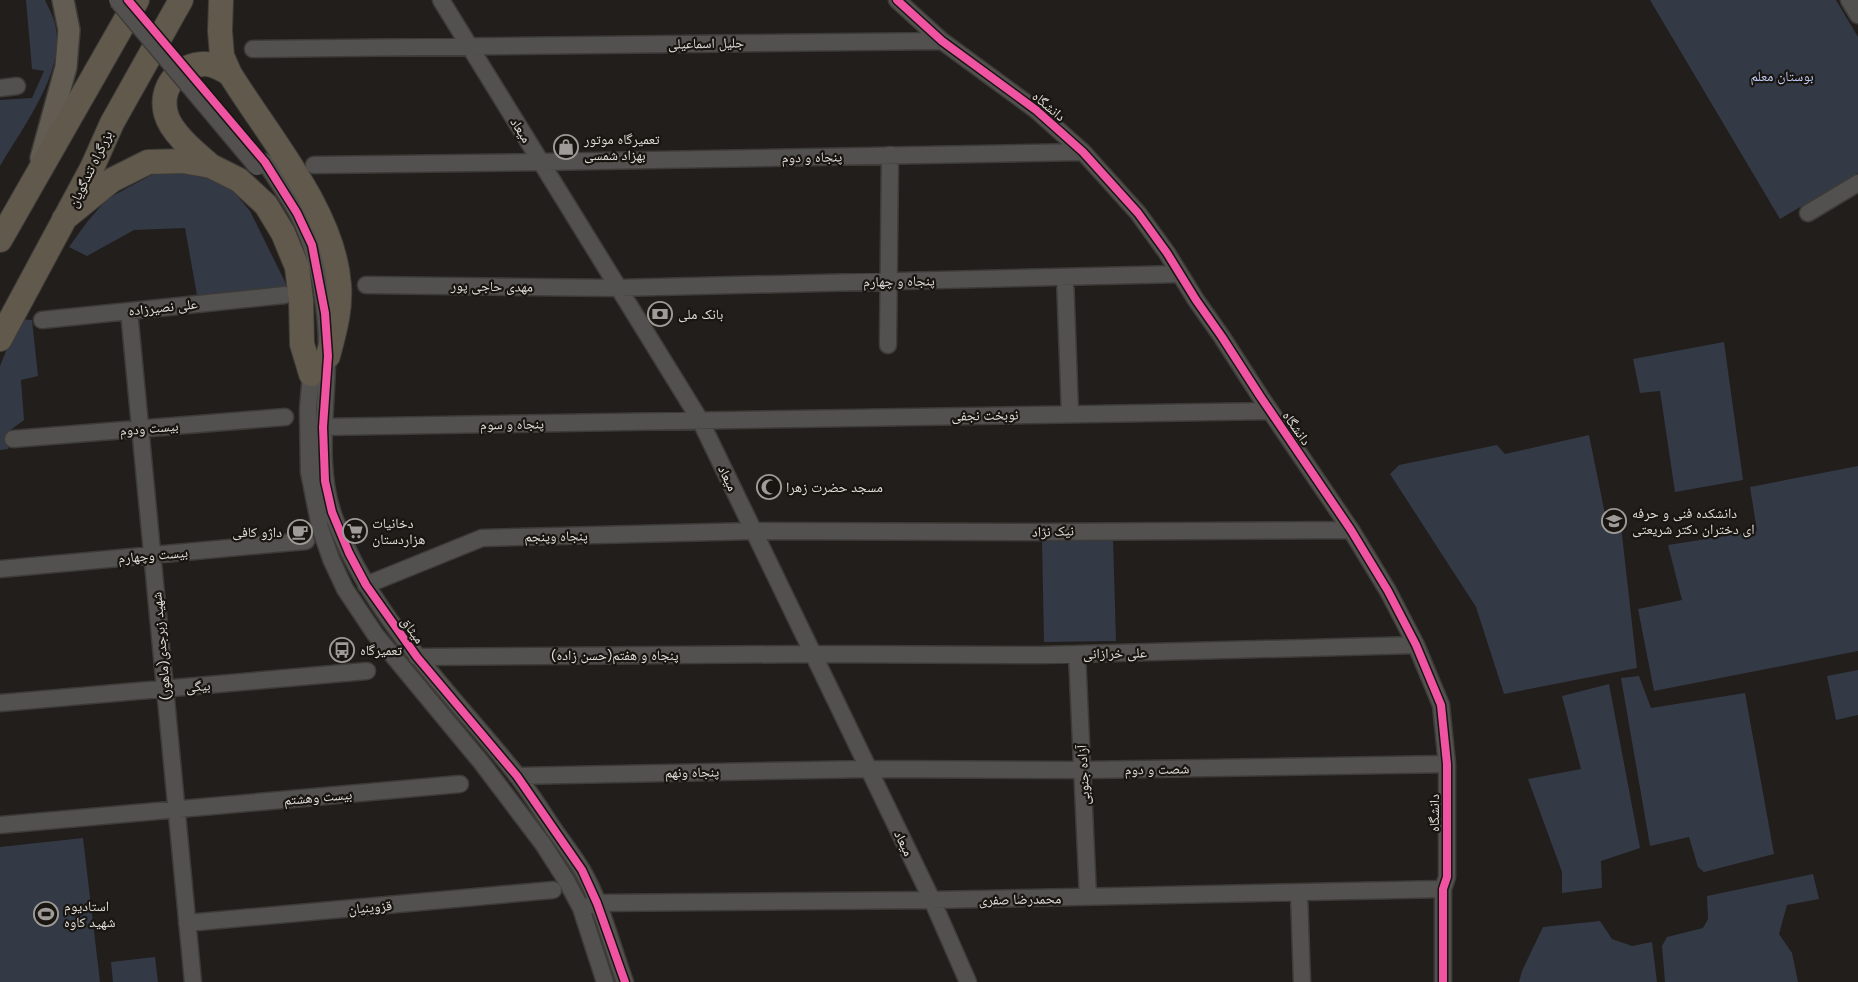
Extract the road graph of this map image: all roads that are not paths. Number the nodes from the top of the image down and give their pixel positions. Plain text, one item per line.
1 (63, 0) edge
2 (117, 0) edge
3 (128, 0) edge
4 (137, 0) edge
5 (181, 0) edge
6 (221, 0) edge
7 (441, 0) edge
8 (897, 0) edge
9 (942, 40) junction
10 (470, 46) junction
11 (253, 49) dead end
12 (230, 74) junction
13 (17, 86) dead end
14 (0, 88) edge
15 (1083, 152) junction
16 (890, 155) junction
17 (541, 162) junction
18 (314, 165) dead end
19 (210, 166) junction
20 (35, 177) junction
21 (1858, 183) edge
22 (1808, 213) dead end
23 (64, 219) junction
24 (0, 240) edge
25 (308, 250) junction
26 (1180, 274) junction
27 (1065, 277) junction
28 (889, 281) junction
29 (366, 285) dead end
30 (618, 288) junction
31 (285, 295) dead end
32 (129, 311) junction
33 (42, 320) dead end
34 (0, 339) edge
35 (888, 345) dead end
36 (328, 356) junction
37 (311, 374) junction
38 (1270, 411) junction
39 (1070, 414) junction
40 (285, 417) dead end
41 (700, 420) junction
42 (323, 427) junction
43 (140, 429) junction
44 (13, 439) dead end
45 (1351, 530) junction
46 (754, 531) junction
47 (306, 541) dead end
48 (152, 555) junction
49 (0, 568) edge
50 (366, 585) junction
51 (1416, 645) junction
52 (814, 654) junction
53 (1077, 654) junction
54 (417, 657) junction
55 (367, 671) dead end
56 (165, 688) junction
57 (0, 703) edge
58 (1447, 764) junction
59 (868, 769) junction
60 (1082, 770) junction
61 (517, 776) junction
62 (460, 784) dead end
63 (176, 810) junction
64 (0, 826) edge
65 (1443, 889) junction
66 (553, 890) dead end
67 (1299, 892) junction
68 (1088, 897) junction
69 (932, 900) junction
70 (597, 903) junction
71 (581, 908) junction
72 (187, 923) junction
73 (193, 982) edge
74 (605, 982) edge
75 (625, 982) edge
76 (968, 982) edge
77 (1302, 982) edge
78 (1443, 982) edge

1 - 20 main road
2 - 25 street, bridge
3 - 25 street
4 - 20 highway
5 - 23 highway, بزرگراه تندگویان
6 - 12 highway
7 - 10 street, میعاد
8 - 9 street, دانشگاه
9 - 10 street, جلیل اسماعیلی
9 - 15 street, دانشگاه
10 - 11 street, جلیل اسماعیلی
10 - 17 street, میعاد
12 - 19 highway
12 - 36 highway
13 - 14 street
15 - 16 street, پنجاه و دوم
15 - 26 street, دانشگاه
16 - 17 street, پنجاه و دوم
16 - 28 street
17 - 18 street, پنجاه و دوم
17 - 30 street, میعاد
19 - 23 highway
19 - 37 highway
20 - 24 highway
21 - 22 street
23 - 34 highway, بزرگراه تندگویان
25 - 36 street, میثاق
25 - 37 street
26 - 27 street, پنجاه و چهارم
26 - 38 street, دانشگاه
27 - 28 street, پنجاه و چهارم
27 - 39 street
28 - 30 street, پنجاه و چهارم
28 - 35 street
29 - 30 street, مهدی حاجی پور
30 - 41 street, میعاد
31 - 32 street, علی نصیرزاده
32 - 33 street, علی نصیرزاده
32 - 43 street, شهید زبرجدی(ماهور)
36 - 42 street, میثاق
37 - 71 street
38 - 39 street, نوبخت نجفی
38 - 45 street, دانشگاه
39 - 41 street, نوبخت نجفی
40 - 43 street, بیست ودوم
41 - 42 street, پنجاه و سوم
41 - 46 street, میعاد
42 - 50 street, میثاق
43 - 44 street, بیست ودوم
43 - 48 street, شهید زبرجدی(ماهور)
45 - 46 street, نیک نژاد
45 - 51 street, دانشگاه
46 - 50 street, پنجاه وپنجم
46 - 52 street, میعاد
47 - 48 street, بیست وچهارم
48 - 49 street, بیست وچهارم
48 - 56 street, شهید زبرجدی(ماهور)
50 - 54 street, میثاق
51 - 53 street, علی خرازانی
51 - 58 street, دانشگاه
52 - 53 street, علی خرازانی
52 - 54 street, (حسن زاده)پنجاه و هفتم
52 - 59 street, میعاد
53 - 60 street, آزاده جنوبی
54 - 61 street, میثاق
55 - 56 street, بیگی
56 - 57 street, بیگی
56 - 63 street, شهید زبرجدی(ماهور)
58 - 60 street, شصت و دوم
58 - 65 street, دانشگاه
59 - 60 street, شصت و دوم
59 - 61 street, پنجاه ونهم
59 - 69 street, میعاد
60 - 68 street, آزاده جنوبی
61 - 70 street, میثاق
62 - 63 street, بیست وهشتم
63 - 64 street, بیست وهشتم
63 - 72 street, شهید زبرجدی(ماهور)
65 - 67 street, محمدرضا صفری
65 - 78 street, دانشگاه
66 - 72 street, قزوینیان
67 - 68 street, محمدرضا صفری
67 - 77 street
68 - 69 street, محمدرضا صفری
69 - 70 street, محمدرضا صفری
69 - 76 street, میعاد
70 - 71 street, محمدرضا صفری
70 - 75 street, میثاق
71 - 74 street
72 - 73 street, شهید زبرجدی(ماهور)

